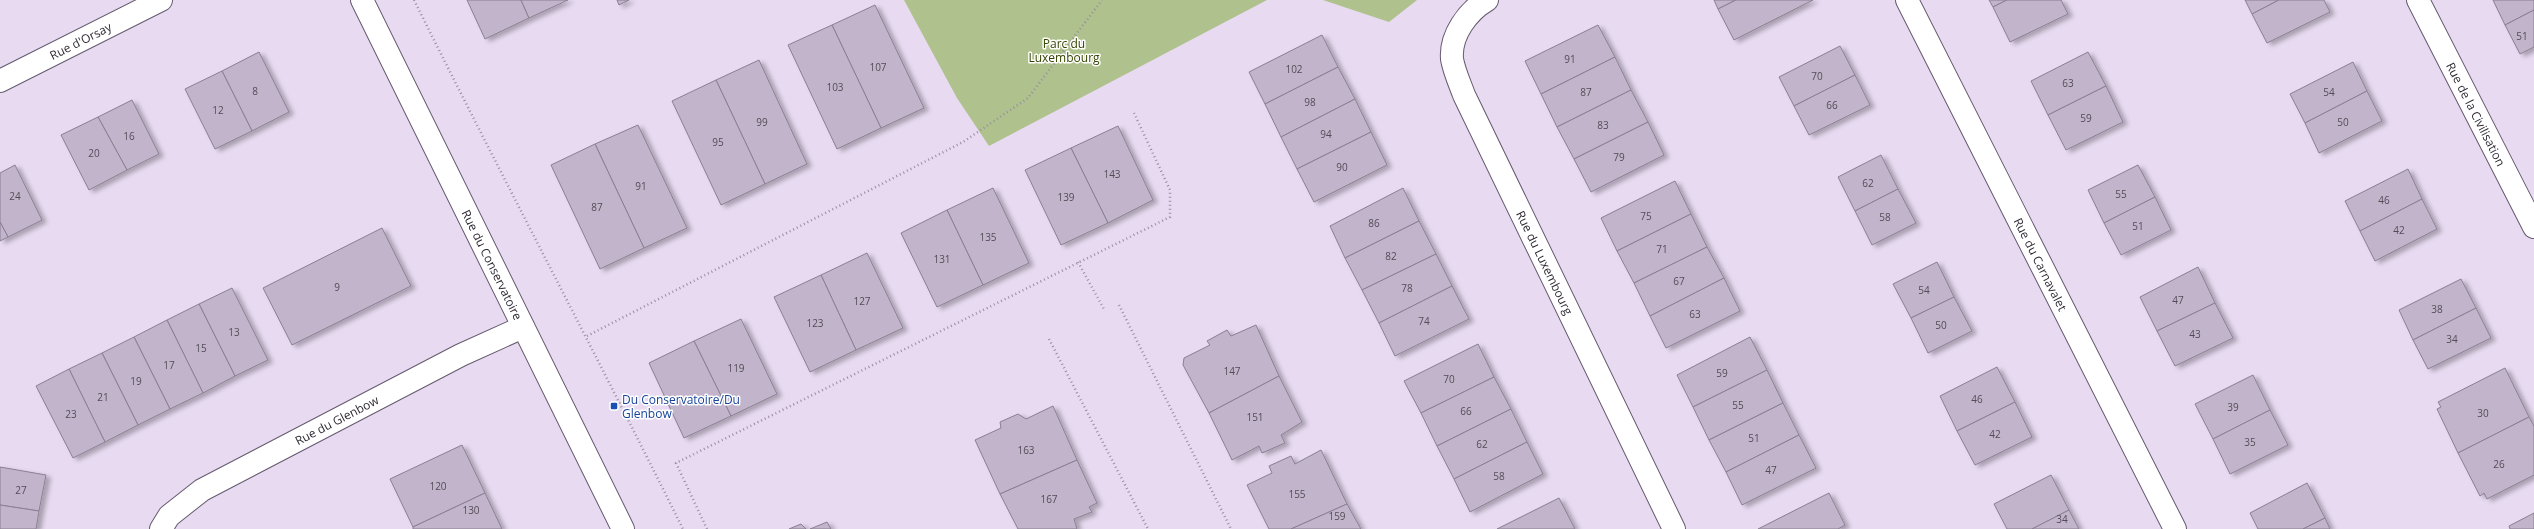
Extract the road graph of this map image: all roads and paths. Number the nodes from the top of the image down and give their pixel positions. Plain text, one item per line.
1 (161, 0) edge
2 (362, 0) edge
3 (414, 0) edge
4 (1102, 0) edge
5 (1487, 0) edge
6 (1907, 0) edge
7 (2418, 0) edge
8 (0, 81) edge
9 (1134, 113) dead end
10 (2534, 227) edge
11 (1078, 262) junction
12 (1119, 305) dead end
13 (1105, 311) dead end
14 (523, 327) junction
15 (587, 336) junction
16 (1049, 339) dead end
17 (161, 529) edge
18 (623, 529) edge
19 (683, 529) edge
20 (707, 529) edge
21 (1148, 529) edge
22 (1231, 529) edge
23 (1674, 529) edge
24 (2175, 529) edge

1 - 8 street, Rue d'Orsay
2 - 14 street, Rue du Conservatoire
3 - 15 path
4 - 15 path
5 - 23 street, Rue du Luxembourg
6 - 24 street, Rue du Carnavalet
7 - 10 street, Rue de la Civilisation
9 - 11 path
11 - 13 path
11 - 20 path
12 - 22 path
14 - 17 street, Rue du Glenbow
14 - 18 street, Rue du Conservatoire
15 - 19 path
16 - 21 path

